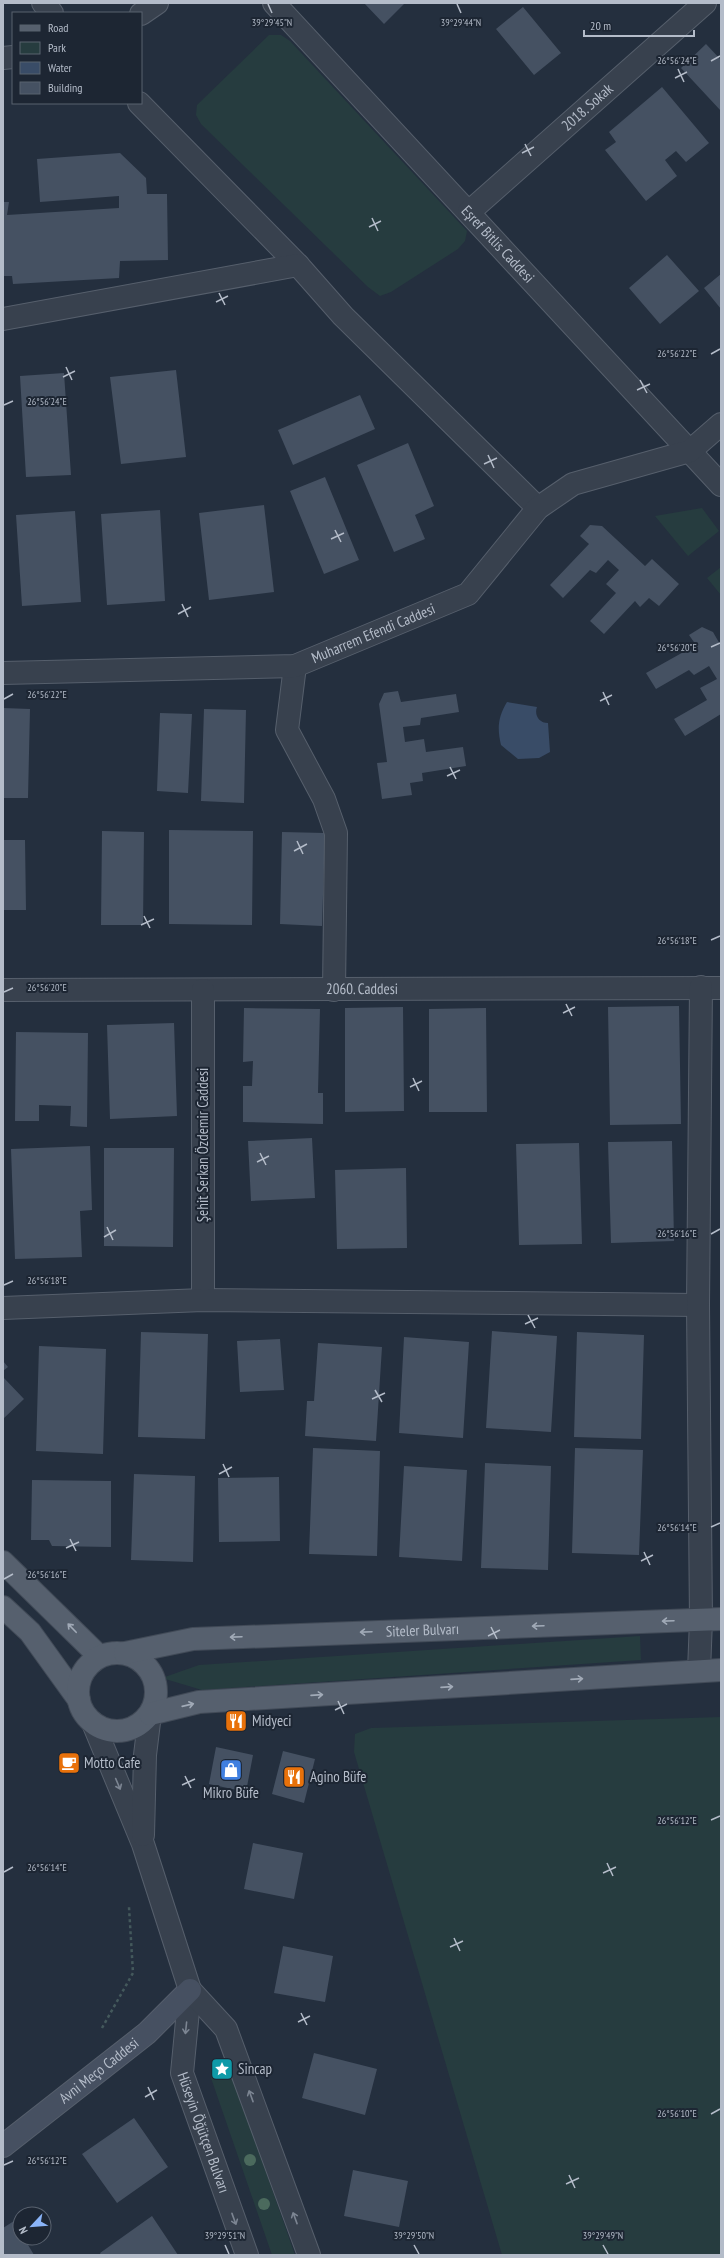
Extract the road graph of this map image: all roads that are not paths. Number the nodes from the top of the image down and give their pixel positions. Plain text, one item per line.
1 (43, 3) edge
2 (157, 3) edge
3 (274, 3) edge
4 (705, 3) edge
5 (51, 12) edge
6 (142, 13) edge
7 (140, 104) edge
8 (469, 212) junction
9 (298, 265) junction
10 (3, 320) edge
11 (721, 424) edge
12 (690, 451) junction
13 (721, 485) edge
14 (538, 508) junction
15 (295, 666) junction
16 (3, 673) edge
17 (711, 988) edge
18 (3, 990) edge
19 (203, 990) junction
20 (334, 990) junction
21 (203, 1300) junction
22 (698, 1305) junction
23 (3, 1308) edge
24 (3, 1562) edge
25 (3, 1607) edge
26 (711, 1620) edge
27 (125, 1653) junction
28 (99, 1656) junction
29 (721, 1670) edge
30 (698, 1671) junction
31 (78, 1700) junction
32 (150, 1714) junction
33 (93, 1723) junction
34 (143, 1844) junction
35 (190, 1990) junction
36 (3, 2146) edge
37 (247, 2255) edge
38 (309, 2255) edge

1 - 5 street
2 - 6 street
3 - 8 street, Eşref Bitlis Caddesi
4 - 8 street, 2018. Sokak
7 - 9 street
8 - 12 street, Eşref Bitlis Caddesi
9 - 10 street
9 - 14 street
11 - 12 street
12 - 13 street, Eşref Bitlis Caddesi
12 - 14 street, Muharrem Efendi Caddesi
14 - 15 street, Muharrem Efendi Caddesi
15 - 16 street, Muharrem Efendi Caddesi
15 - 20 street
17 - 20 street, 2060. Caddesi
17 - 22 street
18 - 19 street, 2060. Caddesi
19 - 20 street, 2060. Caddesi
19 - 21 street, Şehit Serkan Özdemir Caddesi
21 - 22 street
21 - 23 street
22 - 26 street
28 -> 24 main road
25 - 31 main road
26 -> 27 main road, Siteler Bulvarı
26 - 30 street
27 - 28 main road
27 - 32 main road
28 - 31 main road
29 - 30 main road
32 -> 30 main road
31 - 33 main road
32 - 33 main road
32 - 34 street
33 -> 34 street
34 - 35 street
35 - 36 street, Avni Meço Caddesi
35 -> 37 street, Hüseyin Öğütçen Bulvarı
38 -> 35 street

